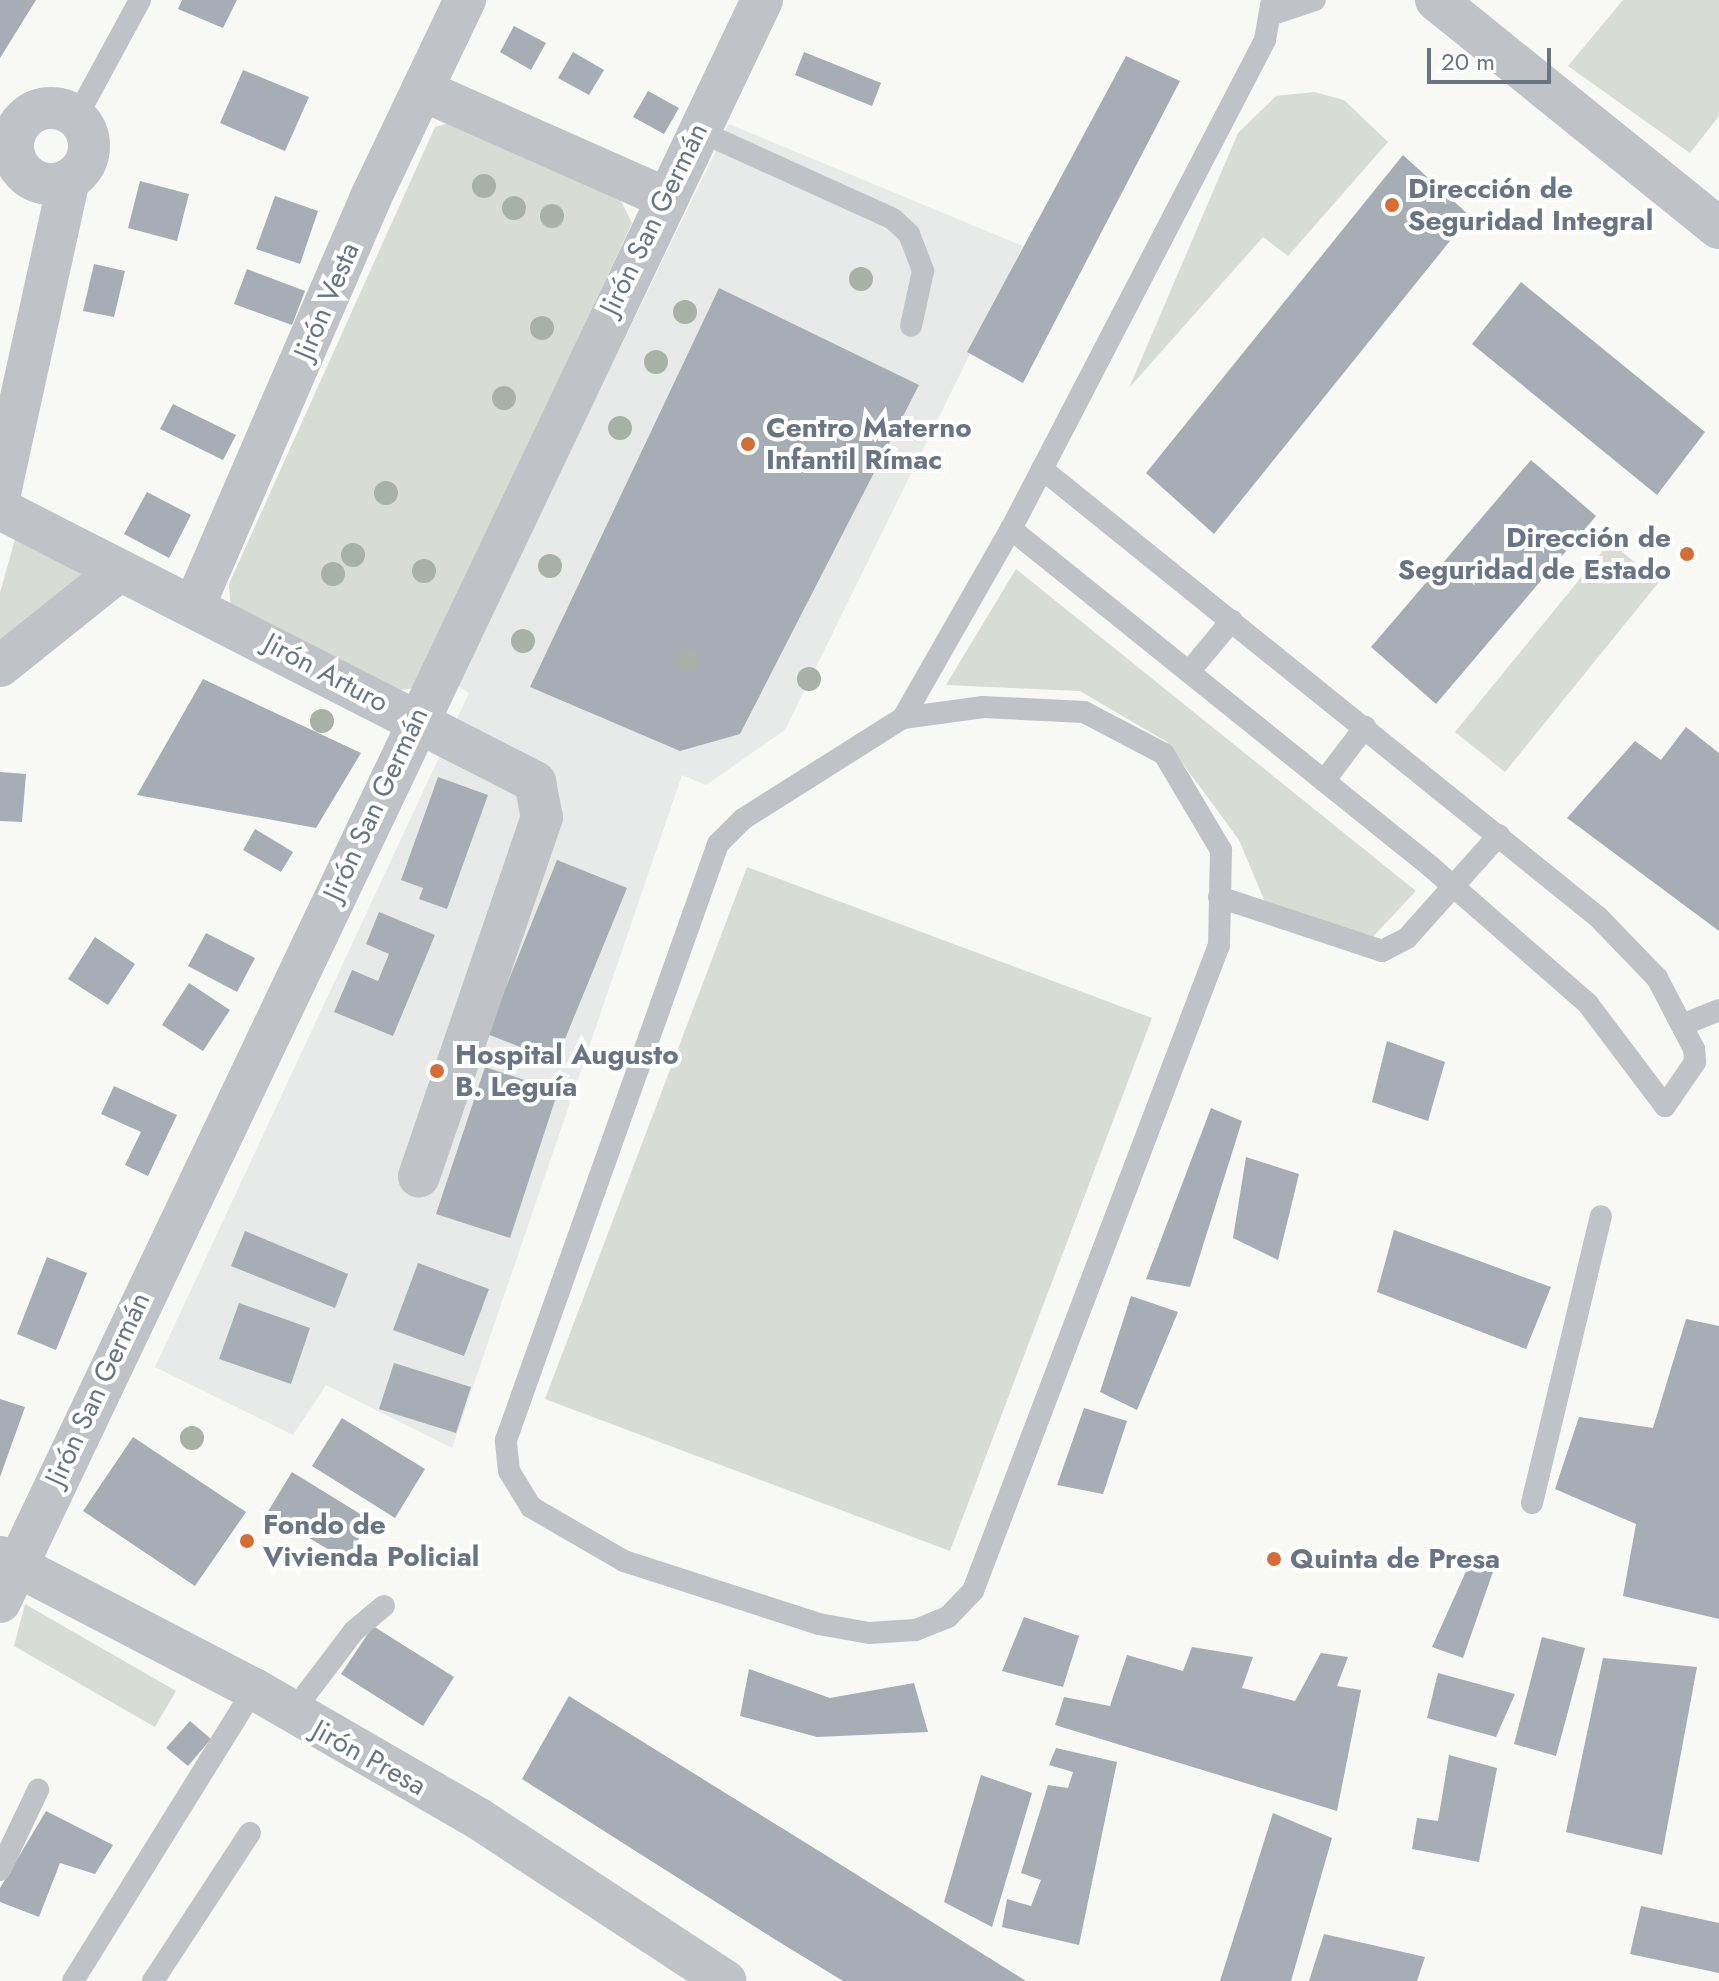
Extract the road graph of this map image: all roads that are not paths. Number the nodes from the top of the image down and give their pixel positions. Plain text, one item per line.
1 (140, 0) edge
2 (465, 0) edge
3 (1315, 0) edge
4 (1436, 0) edge
5 (765, 3) edge
6 (1273, 7) edge
7 (422, 90) junction
8 (76, 118) junction
9 (697, 130) junction
10 (69, 180) junction
11 (664, 197) junction
12 (1719, 228) edge
13 (911, 326) dead end
14 (1042, 469) junction
15 (0, 493) edge
16 (0, 509) edge
17 (1011, 529) junction
18 (119, 571) junction
19 (195, 604) junction
20 (1232, 620) junction
21 (0, 666) edge
22 (1189, 672) junction
23 (903, 718) junction
24 (416, 719) junction
25 (1365, 727) junction
26 (1324, 781) junction
27 (1499, 835) junction
28 (1454, 888) junction
29 (1219, 897) junction
30 (1719, 1010) edge
31 (1682, 1025) junction
32 (419, 1177) dead end
33 (1601, 1216) dead end
34 (1532, 1503) dead end
35 (8, 1559) edge
36 (0, 1602) edge
37 (384, 1606) dead end
38 (254, 1689) junction
39 (291, 1714) junction
40 (38, 1790) dead end
41 (250, 1833) dead end
42 (0, 1870) edge
43 (73, 1981) edge
44 (153, 1981) edge
45 (726, 1981) edge

1 - 8 lane
2 - 7 street, Jirón Vesta
3 - 6 lane
4 - 12 street
5 - 9 street, Jirón San Germán
6 - 14 lane
7 - 11 street
7 - 19 street, Jirón Vesta
8 - 10 street
8 - 10 street
9 - 11 street, Jirón San Germán
9 - 13 lane
10 - 15 street
11 - 24 street, Jirón San Germán
14 - 17 lane
14 - 20 lane
16 - 18 street, Jirón Arturo
17 - 22 lane
17 - 23 lane
18 - 19 street, Jirón Arturo
18 - 21 street
19 - 24 street, Jirón Arturo
20 - 22 lane
20 - 25 lane
22 - 26 lane
23 - 29 lane
23 - 29 lane
24 - 32 street, Jirón Arturo
24 - 35 street, Jirón San Germán
25 - 26 lane
25 - 27 lane
26 - 28 lane
27 - 28 lane
27 - 31 lane
28 - 29 lane
28 - 31 lane
30 - 31 lane
33 - 34 lane
35 - 36 street, Jirón San Germán
35 - 38 street, Jirón Presa
37 - 39 lane
38 - 39 street, Jirón Presa
38 - 43 lane
39 - 45 street, Jirón Presa
40 - 42 lane
41 - 44 lane

